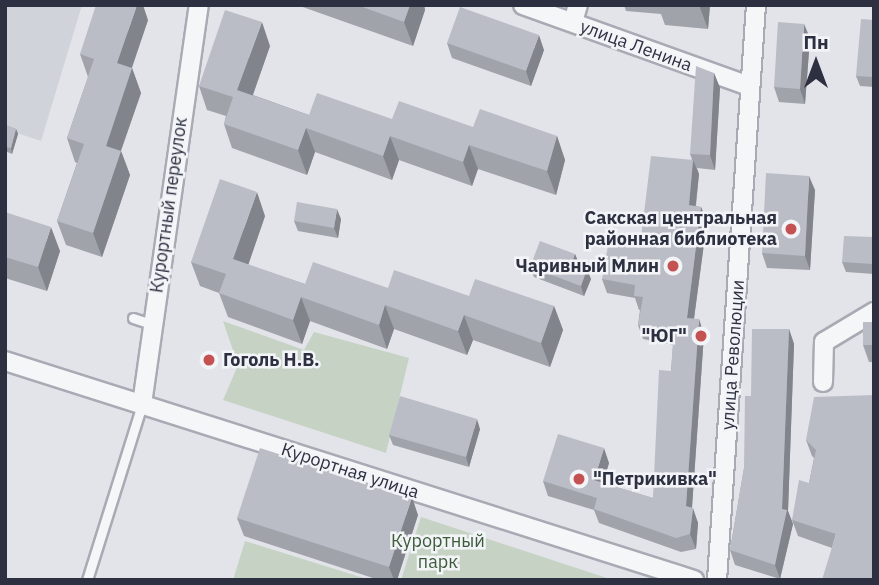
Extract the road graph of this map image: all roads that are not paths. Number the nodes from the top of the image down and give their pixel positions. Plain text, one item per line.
1 (199, 5) edge
2 (523, 5) edge
3 (756, 5) edge
4 (575, 14) edge
5 (750, 86) junction
6 (874, 312) edge
7 (133, 318) dead end
8 (152, 324) junction
9 (5, 361) edge
10 (823, 382) dead end
11 (142, 404) junction
12 (87, 580) edge
13 (694, 580) edge
14 (717, 580) edge

1 - 8 street, Курортный переулок
2 - 4 street, улица Ленина
3 - 5 street, улица Революции
4 - 5 street, улица Ленина
5 - 14 street, улица Революции
6 - 10 street
7 - 8 lane
8 - 11 street, Курортный переулок
9 - 11 street, Курортная улица
11 - 12 lane
11 - 13 street, Курортная улица

